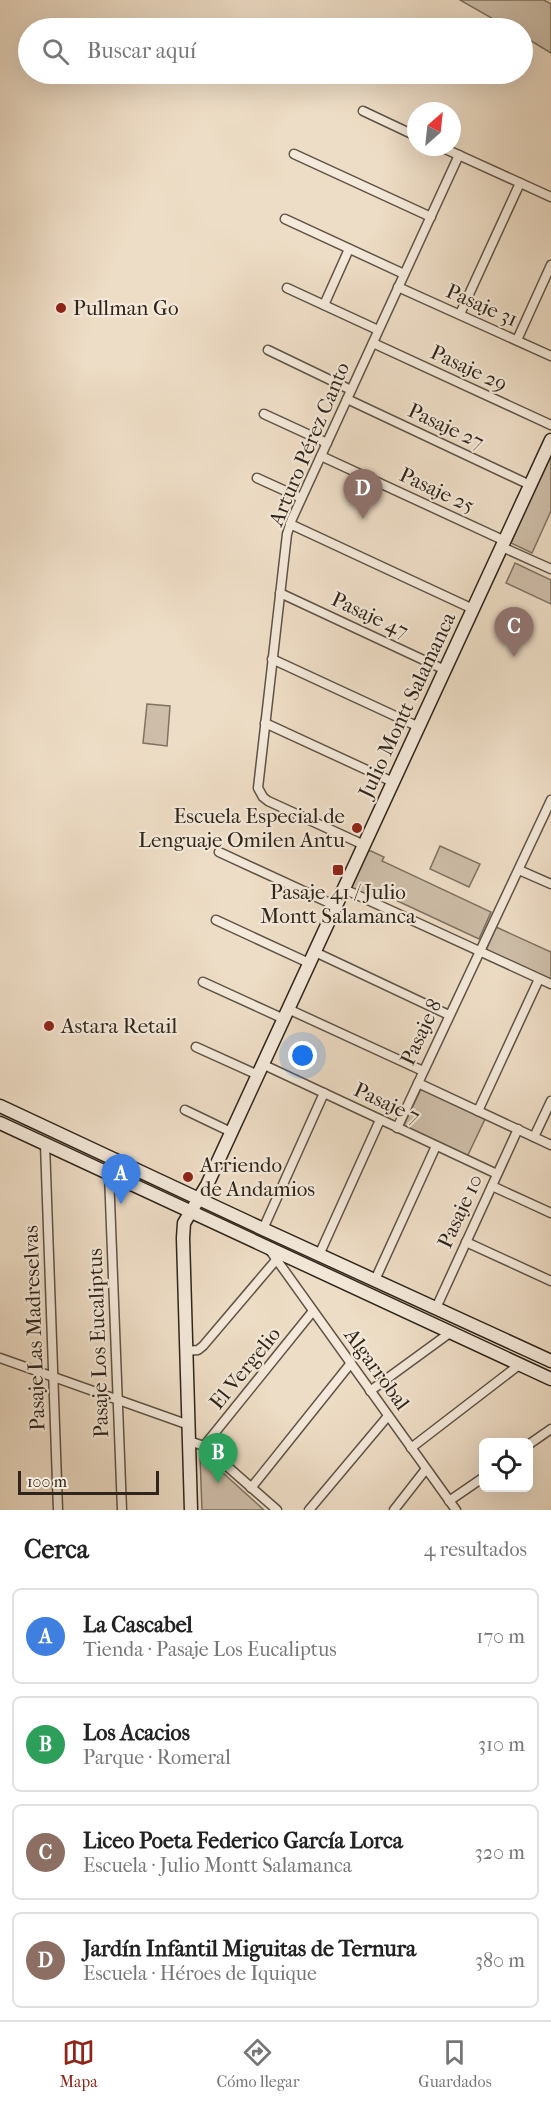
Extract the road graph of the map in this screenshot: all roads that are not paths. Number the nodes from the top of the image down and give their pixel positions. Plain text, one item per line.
1 (363, 111) dead end
2 (407, 132) edge
3 (294, 154) dead end
4 (459, 156) edge
5 (461, 156) edge
6 (520, 183) junction
7 (551, 198) edge
8 (431, 217) junction
9 (285, 219) dead end
10 (349, 249) junction
11 (551, 265) edge
12 (404, 274) junction
13 (399, 287) junction
14 (287, 288) dead end
15 (324, 305) junction
16 (460, 314) junction
17 (378, 330) junction
18 (517, 340) junction
19 (373, 343) junction
20 (268, 350) dead end
21 (551, 356) edge
22 (351, 390) junction
23 (347, 399) junction
24 (264, 414) dead end
25 (551, 425) edge
26 (551, 440) edge
27 (327, 443) junction
28 (321, 456) junction
29 (257, 478) dead end
30 (530, 485) junction
31 (301, 498) junction
32 (290, 524) junction
33 (503, 544) junction
34 (551, 569) edge
35 (280, 593) junction
36 (473, 609) junction
37 (272, 658) junction
38 (445, 670) junction
39 (265, 723) junction
40 (419, 727) junction
41 (393, 782) junction
42 (551, 800) edge
43 (548, 812) edge
44 (364, 845) junction
45 (219, 852) dead end
46 (519, 870) junction
47 (551, 884) edge
48 (344, 889) junction
49 (336, 906) junction
50 (216, 920) dead end
51 (480, 952) junction
52 (312, 957) junction
53 (538, 979) junction
54 (203, 982) dead end
55 (551, 984) edge
56 (286, 1014) junction
57 (449, 1015) junction
58 (196, 1047) dead end
59 (260, 1069) junction
60 (423, 1071) junction
61 (418, 1083) junction
62 (324, 1093) junction
63 (551, 1101) edge
64 (0, 1106) edge
65 (185, 1110) dead end
66 (478, 1111) junction
67 (380, 1120) junction
68 (0, 1123) edge
69 (397, 1128) junction
70 (518, 1129) junction
71 (227, 1130) junction
72 (534, 1137) junction
73 (45, 1144) junction
74 (551, 1145) edge
75 (436, 1146) junction
76 (110, 1174) junction
77 (497, 1174) junction
78 (492, 1186) junction
79 (200, 1199) junction
80 (191, 1213) junction
81 (551, 1213) edge
82 (263, 1229) junction
83 (466, 1242) junction
84 (273, 1254) junction
85 (319, 1255) junction
86 (375, 1280) junction
87 (551, 1281) edge
88 (436, 1308) junction
89 (314, 1311) junction
90 (451, 1332) junction
91 (186, 1351) junction
92 (0, 1358) edge
93 (551, 1360) edge
94 (351, 1363) junction
95 (519, 1365) junction
96 (54, 1377) junction
97 (551, 1379) edge
98 (370, 1391) junction
99 (118, 1400) junction
100 (388, 1416) junction
101 (189, 1425) junction
102 (551, 1430) edge
103 (189, 1441) junction
104 (533, 1442) edge
105 (204, 1446) junction
106 (411, 1448) junction
107 (426, 1469) junction
108 (479, 1480) edge
109 (251, 1488) junction
110 (450, 1501) junction
111 (58, 1510) edge
112 (122, 1510) edge
113 (191, 1510) edge
114 (277, 1510) edge
115 (309, 1510) edge
116 (394, 1510) edge
117 (456, 1510) edge

1 - 2 street
3 - 8 street
4 - 8 street, Arturo Pérez Canto
5 - 6 street
6 - 7 street
6 - 16 street
8 - 12 street, Arturo Pérez Canto
9 - 10 street
10 - 12 street
10 - 15 street
11 - 18 street
12 - 13 street, Arturo Pérez Canto
13 - 16 street, Pasaje 31
13 - 17 street, Arturo Pérez Canto
14 - 15 street
15 - 17 street
16 - 18 street, Pasaje 31
17 - 19 street, Arturo Pérez Canto
18 - 21 street, Pasaje 31
19 - 22 street, Arturo Pérez Canto
19 - 25 street, Pasaje 29
20 - 22 street
22 - 23 street, Arturo Pérez Canto
23 - 27 street, Arturo Pérez Canto
23 - 30 street, Pasaje 27
24 - 27 street
26 - 30 main road, Julio Montt Salamanca
27 - 28 street, Arturo Pérez Canto
28 - 31 street, Arturo Pérez Canto
28 - 33 street, Pasaje 25
29 - 31 street
30 - 33 main road, Julio Montt Salamanca
31 - 32 street, Arturo Pérez Canto
32 - 35 street, Arturo Pérez Canto
32 - 36 street
33 - 34 street, Pasaje 25
33 - 36 main road, Julio Montt Salamanca
35 - 37 street, Arturo Pérez Canto
35 - 38 street, Pasaje 47
36 - 38 main road, Julio Montt Salamanca
37 - 39 street, Arturo Pérez Canto
37 - 40 street
38 - 40 main road, Julio Montt Salamanca
39 - 41 street
39 - 44 street, Arturo Pérez Canto
40 - 41 main road, Julio Montt Salamanca
41 - 44 main road, Julio Montt Salamanca
42 - 43 street, Pasaje 8
43 - 46 street, Pasaje 8
44 - 48 main road, Julio Montt Salamanca
45 - 49 street
46 - 47 street
46 - 51 street, Pasaje 8
48 - 49 main road, Julio Montt Salamanca
48 - 51 street
49 - 52 main road, Julio Montt Salamanca
50 - 52 street
51 - 53 street
51 - 57 street, Pasaje 8
52 - 56 main road, Julio Montt Salamanca
52 - 57 street
53 - 55 street
53 - 66 street
54 - 56 street
56 - 59 main road, Julio Montt Salamanca
56 - 60 street
57 - 60 street, Pasaje 8
58 - 59 street, Pasaje 7
59 - 62 street, Pasaje 7
59 - 71 main road, Julio Montt Salamanca
60 - 61 street, Pasaje 8
61 - 66 street
61 - 69 street, Pasaje 8
62 - 67 street, Pasaje 7
62 - 82 street
63 - 72 street
64 - 79 main road
65 - 71 street
66 - 70 street
67 - 69 street, Pasaje 7
67 - 85 street
68 - 73 main road
69 - 75 street, Pasaje 7
70 - 72 street
70 - 77 street, Pasaje 10
71 - 79 main road, Julio Montt Salamanca
72 - 74 street
73 - 76 main road
73 - 96 street, Pasaje Las Madreselvas
75 - 77 street, Pasaje 7
75 - 86 street
76 - 80 main road
76 - 99 street, Pasaje Los Eucaliptus
77 - 78 street, Pasaje 10
78 - 81 street
78 - 83 street, Pasaje 10
79 - 80 main road, Julio Montt Salamanca
79 - 82 main road
80 - 84 main road
80 - 91 main road, Julio Montt Salamanca
82 - 85 main road
83 - 87 street
83 - 88 street, Pasaje 10
84 - 89 street, Algarrobal
84 - 90 main road
84 - 91 street
85 - 86 main road
86 - 88 main road
88 - 93 main road
89 - 94 street, Algarrobal
89 - 105 street, El Vergelio
90 - 95 main road
90 - 98 street
91 - 101 main road, Julio Montt Salamanca
92 - 96 street
94 - 98 street, Algarrobal
94 - 109 street
95 - 97 main road
95 - 106 street
96 - 99 street
96 - 111 street, Pasaje Las Madreselvas
98 - 100 street, Algarrobal
99 - 101 street
99 - 112 street, Pasaje Los Eucaliptus
100 - 106 street, Algarrobal
100 - 115 street
101 - 103 main road, Julio Montt Salamanca
102 - 104 street
103 - 105 street
103 - 113 main road, Julio Montt Salamanca
105 - 109 street
106 - 107 street, Algarrobal
107 - 110 street, Algarrobal
107 - 116 street
108 - 110 street
109 - 114 street
110 - 117 street, Algarrobal

